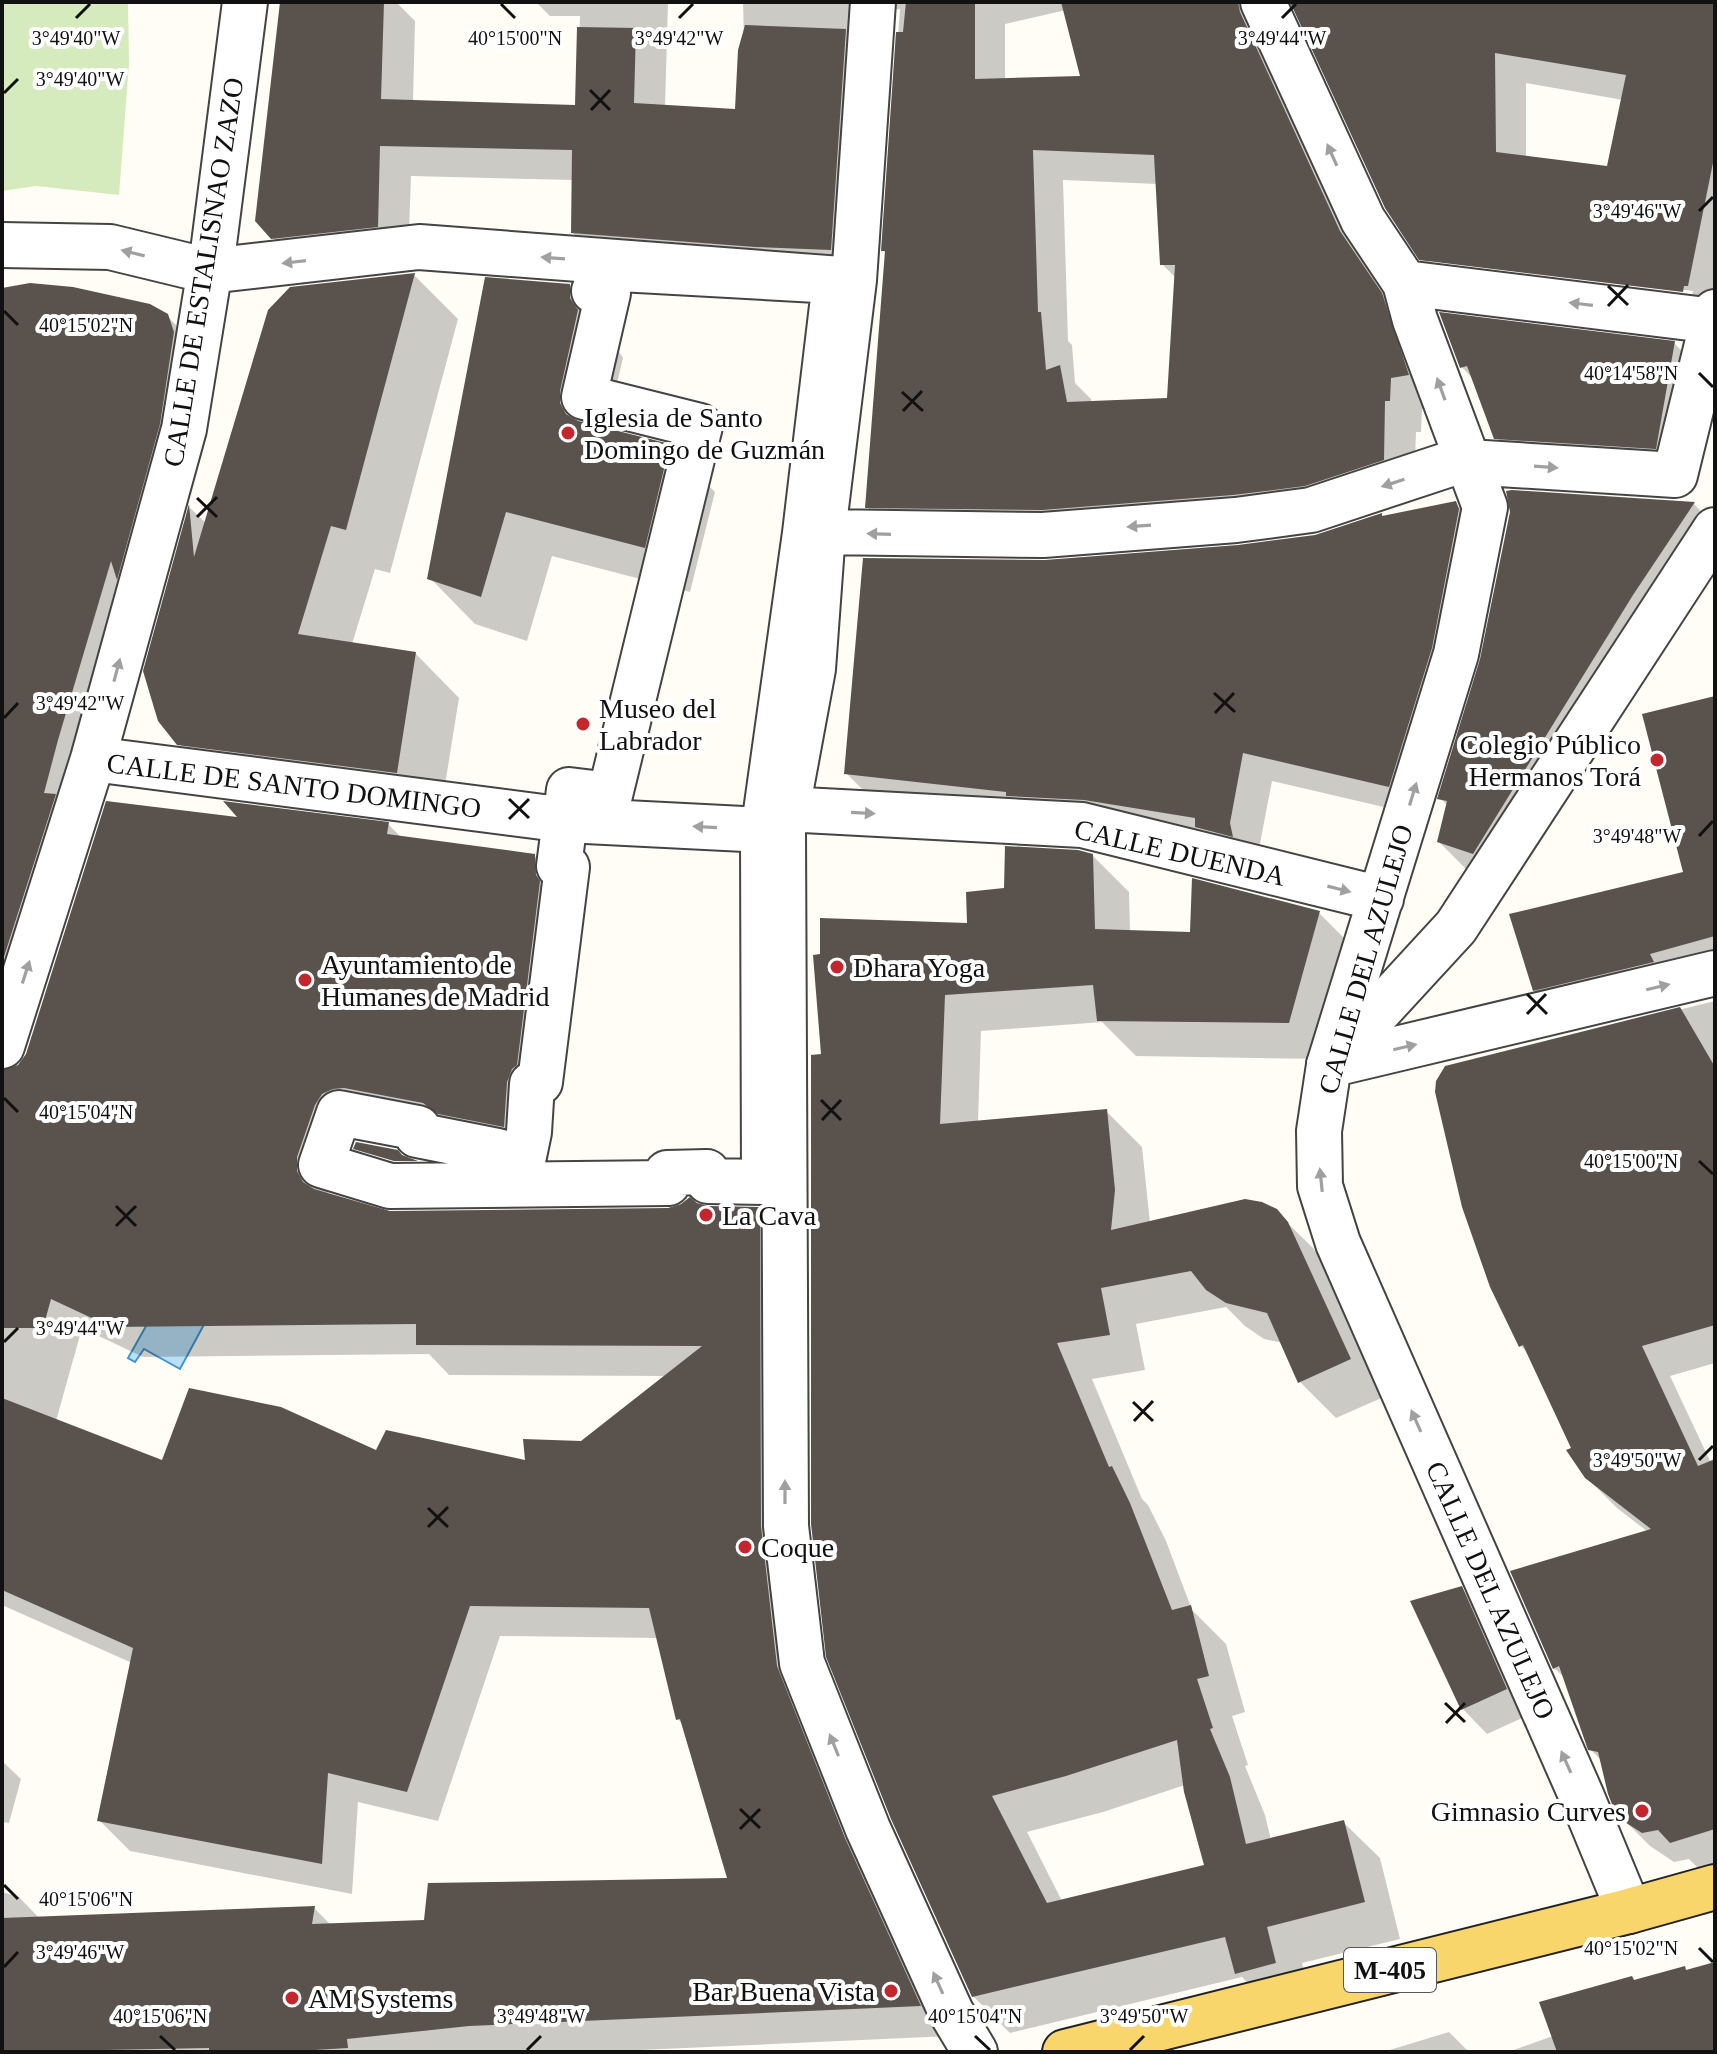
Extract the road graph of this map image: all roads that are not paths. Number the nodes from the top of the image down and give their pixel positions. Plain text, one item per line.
1 (245, 2) edge
2 (873, 2) edge
3 (1263, 2) edge
4 (2, 245) edge
5 (209, 271) junction
6 (854, 280) junction
7 (1405, 283) junction
8 (1714, 316) edge
9 (1468, 462) junction
10 (1715, 530) edge
11 (823, 532) junction
12 (93, 759) junction
13 (566, 820) junction
14 (784, 820) junction
15 (1381, 899) junction
16 (1710, 986) edge
17 (2, 1046) edge
18 (1329, 1065) junction
19 (1715, 1887) edge
20 (1629, 1911) junction
21 (975, 2052) edge
22 (1065, 2052) edge

1 - 5 street, CALLE DE ESTALISNAO ZAZO
2 - 6 street
7 -> 3 street, CALLE DEL AZULEJO
5 -> 4 street
6 -> 5 street
12 -> 5 street, CALLE DE ESTALISNAO ZAZO
6 - 11 street
8 -> 7 street
9 -> 7 street, CALLE DEL AZULEJO
9 -> 8 street
9 -> 11 street
15 -> 9 street, CALLE DEL AZULEJO
10 - 18 street
11 - 14 street
12 - 13 street, CALLE DE SANTO DOMINGO
17 -> 12 street, CALLE DE ESTALISNAO ZAZO
13 - 13 street
14 -> 13 street, CALLE DE SANTO DOMINGO
14 -> 15 street, CALLE DUENDA
21 -> 14 street
15 - 18 street, CALLE DEL AZULEJO
18 -> 16 street
20 -> 18 street, CALLE DEL AZULEJO
19 - 20 main road, M-405
20 - 22 main road, M-405

